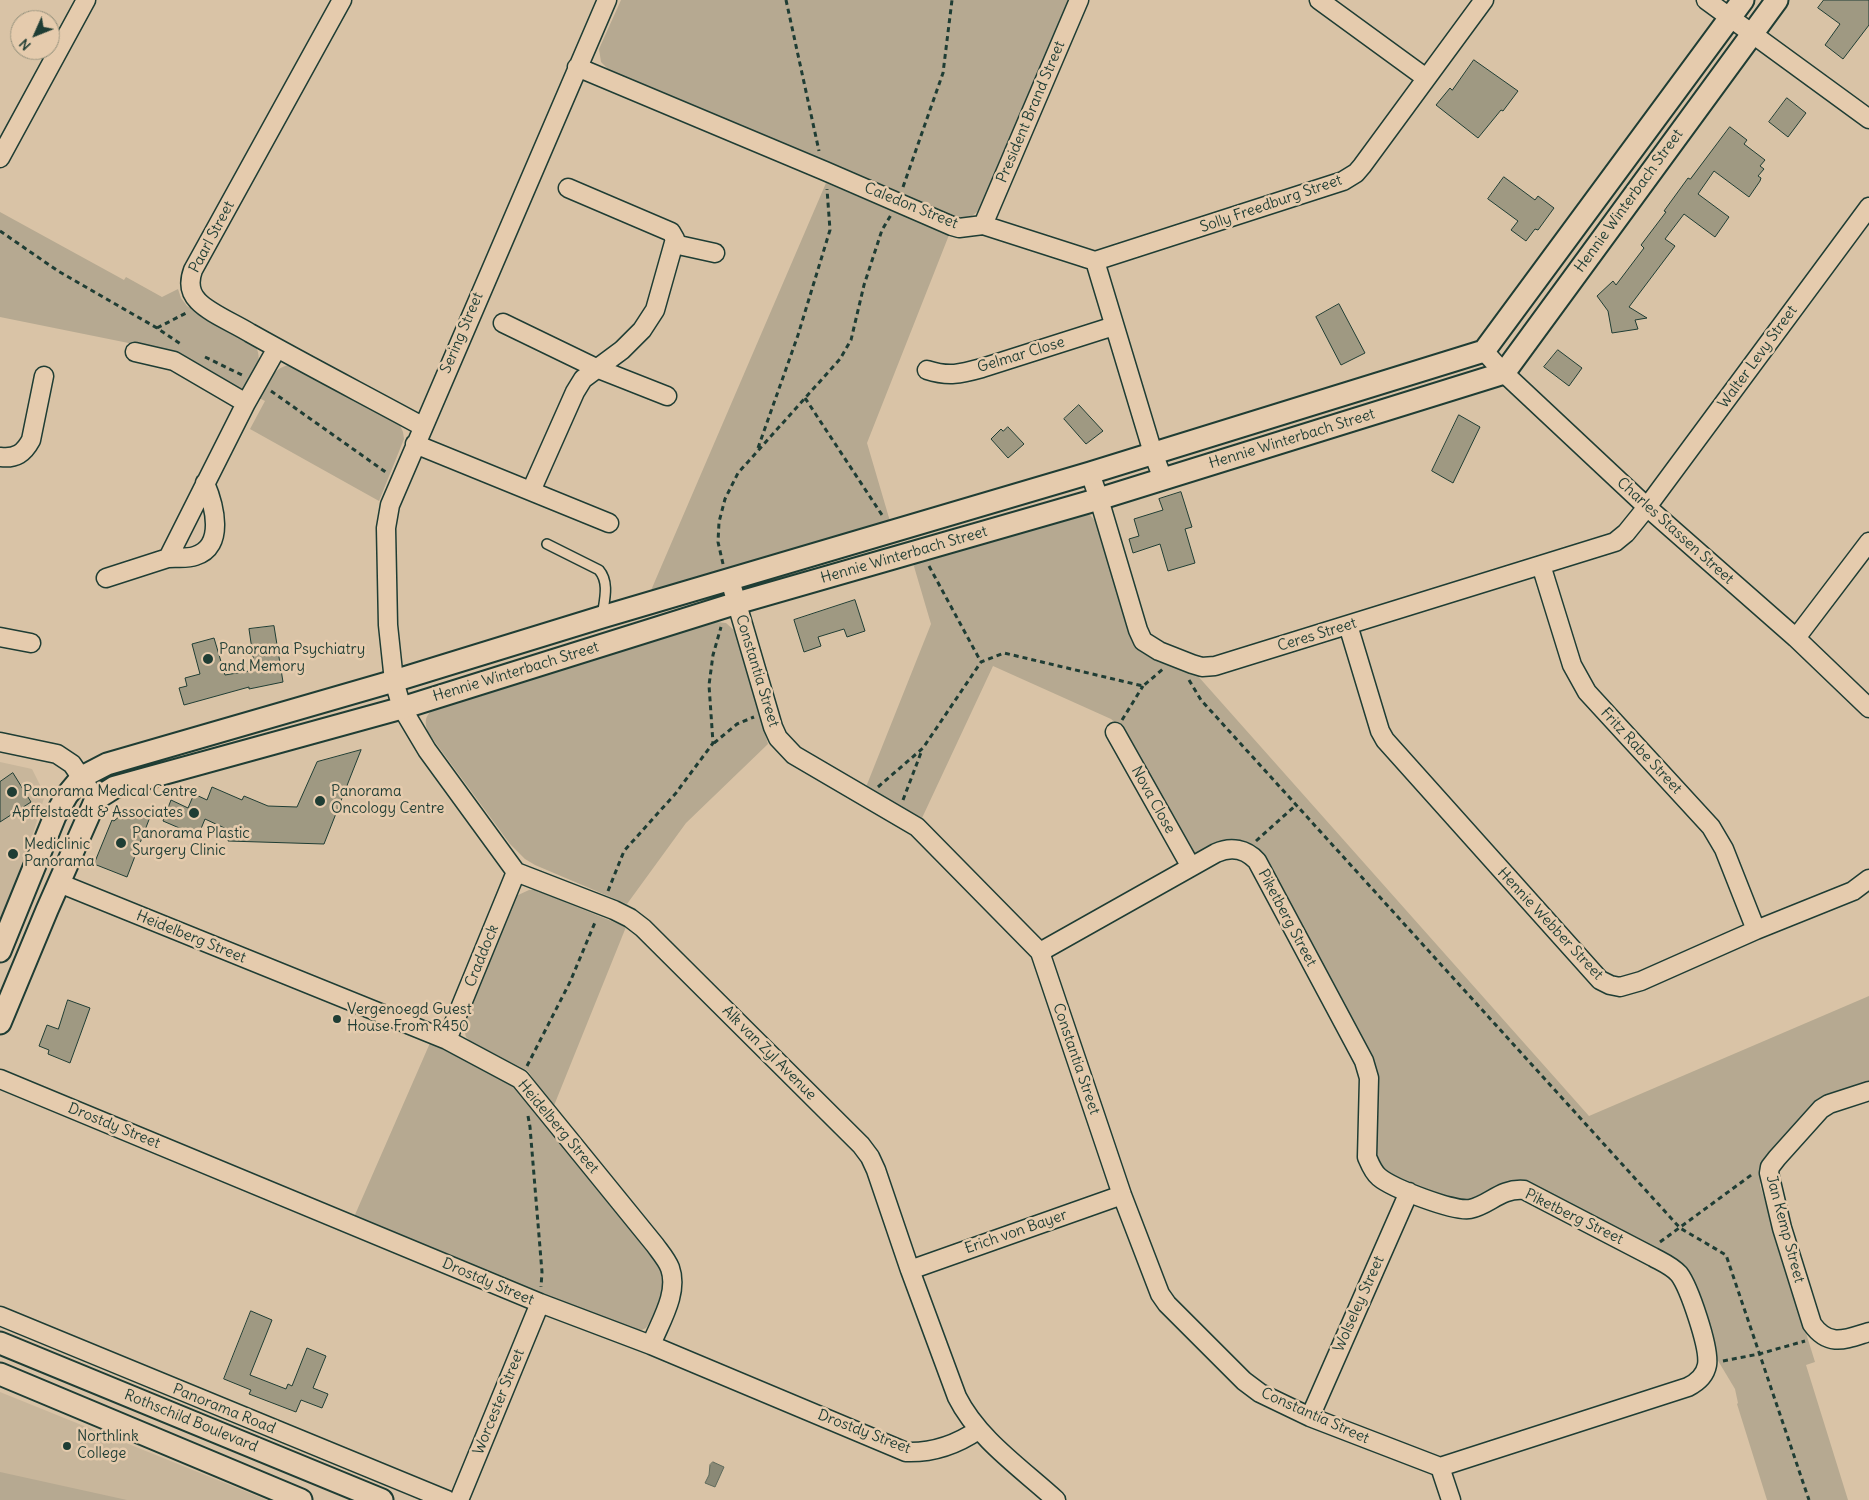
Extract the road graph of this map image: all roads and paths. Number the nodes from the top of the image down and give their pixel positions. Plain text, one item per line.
1 (86, 0) edge
2 (342, 0) edge
3 (607, 0) edge
4 (786, 0) edge
5 (952, 0) edge
6 (1079, 0) edge
7 (1319, 0) edge
8 (1484, 0) edge
9 (1706, 0) edge
10 (1743, 0) edge
11 (1777, 0) edge
12 (1730, 18) junction
13 (1752, 34) junction
14 (577, 67) junction
15 (1426, 78) junction
16 (1869, 119) edge
17 (0, 158) edge
18 (825, 171) junction
19 (568, 188) dead end
20 (898, 202) junction
21 (1869, 207) edge
22 (984, 225) junction
23 (0, 231) edge
24 (674, 244) junction
25 (714, 253) dead end
26 (1095, 261) junction
27 (202, 305) junction
28 (504, 323) dead end
29 (1114, 326) junction
30 (157, 328) junction
31 (277, 348) junction
32 (189, 350) dead end
33 (1484, 351) junction
34 (136, 352) dead end
35 (198, 354) dead end
36 (596, 368) junction
37 (927, 370) dead end
38 (1504, 373) junction
39 (44, 376) dead end
40 (258, 382) junction
41 (668, 396) dead end
42 (246, 403) junction
43 (422, 426) junction
44 (415, 444) junction
45 (757, 451) junction
46 (1152, 453) junction
47 (0, 457) edge
48 (1090, 473) junction
49 (1163, 479) junction
50 (399, 481) junction
51 (206, 483) junction
52 (531, 491) junction
53 (1099, 499) junction
54 (1648, 507) junction
55 (609, 523) dead end
56 (1869, 542) edge
57 (547, 544) dead end
58 (168, 558) junction
59 (1541, 564) junction
60 (106, 578) dead end
61 (730, 580) junction
62 (737, 604) junction
63 (602, 617) junction
64 (1348, 625) junction
65 (0, 637) edge
66 (1796, 638) junction
67 (31, 643) dead end
68 (1176, 658) junction
69 (394, 681) junction
70 (1143, 686) junction
71 (402, 708) junction
72 (1869, 708) edge
73 (768, 712) junction
74 (1115, 732) joint
75 (0, 742) edge
76 (713, 743) junction
77 (923, 748) junction
78 (82, 777) junction
79 (866, 797) junction
80 (96, 799) junction
81 (1296, 805) junction
82 (898, 815) junction
83 (1245, 852) junction
84 (1191, 868) junction
85 (516, 872) junction
86 (1869, 879) edge
87 (59, 883) junction
88 (602, 905) junction
89 (1756, 930) junction
90 (0, 951) edge
91 (1040, 952) junction
92 (2, 1013) edge
93 (447, 1040) junction
94 (0, 1079) edge
95 (520, 1079) junction
96 (1869, 1091) edge
97 (526, 1108) dead end
98 (1770, 1167) junction
99 (1409, 1192) junction
100 (1122, 1195) junction
101 (1680, 1228) junction
102 (1646, 1253) junction
103 (910, 1270) junction
104 (540, 1303) junction
105 (0, 1316) edge
106 (1869, 1332) edge
107 (1822, 1336) junction
108 (0, 1343) edge
109 (650, 1346) junction
110 (1759, 1354) junction
111 (1707, 1364) junction
112 (0, 1374) edge
113 (1310, 1417) junction
114 (978, 1430) junction
115 (1440, 1468) junction
116 (301, 1500) edge
117 (382, 1500) edge
118 (448, 1500) edge
119 (459, 1500) edge
120 (1056, 1500) edge
121 (1451, 1500) edge
122 (1809, 1500) edge

1 - 17 street
2 - 27 street, Paarl Street
3 - 14 street, Sering Street
4 - 18 path
5 - 20 path
6 - 22 street, President Brand Street
7 - 15 street
8 - 15 street, Solly Freedburg Street
9 - 12 street
10 - 12 street, Hennie Winterbach Street
11 - 13 street, Hennie Winterbach Street
12 - 13 street
12 - 33 street, Hennie Winterbach Street
13 - 16 street
13 - 38 street, Hennie Winterbach Street
14 - 18 street, Caledon Street
14 - 43 street, Sering Street
15 - 26 street, Solly Freedburg Street
18 - 20 street, Caledon Street
18 - 45 path
19 - 24 street
20 - 22 street, Caledon Street
20 - 45 path
21 - 54 street, Walter Levy Street
22 - 26 street, Caledon Street
23 - 30 path
24 - 25 street
24 - 36 street
26 - 29 street
27 - 30 path
27 - 31 street
28 - 36 street
29 - 37 street, Gelmar Close
29 - 46 street
30 - 32 path
31 - 40 street
31 - 43 street
33 - 38 street, Charles Stassen Street
33 - 46 street, Hennie Winterbach Street
34 - 42 street
35 - 40 path
36 - 41 street
36 - 52 street
38 - 49 street, Hennie Winterbach Street
38 - 54 street, Charles Stassen Street
39 - 47 street
40 - 42 street
40 - 50 path
42 - 51 street
43 - 44 street, Sering Street
44 - 50 street, Sering Street
44 - 52 street
45 - 61 path
46 - 48 street, Hennie Winterbach Street
46 - 49 street
48 - 53 street, Ceres Street
48 - 61 street, Hennie Winterbach Street
49 - 53 street, Hennie Winterbach Street
50 - 69 street, Sering Street
51 - 58 street
51 - 58 street
52 - 55 street
53 - 62 street, Hennie Winterbach Street
53 - 68 street, Ceres Street
54 - 59 street, Ceres Street
54 - 66 street, Charles Stassen Street
56 - 66 street
57 - 63 lane
58 - 60 street
59 - 64 street, Ceres Street
59 - 89 street, Fritz Rabe Street
61 - 62 street, Constantia Street
61 - 63 street, Hennie Winterbach Street
62 - 71 street, Hennie Winterbach Street
62 - 73 street, Constantia Street
62 - 76 path
63 - 69 street, Hennie Winterbach Street
64 - 68 street, Ceres Street
64 - 89 street, Hennie Webber Street
65 - 67 street
66 - 72 street, Charles Stassen Street
68 - 70 path
68 - 81 path
69 - 71 street
69 - 78 street, Hennie Winterbach Street
70 - 74 path
70 - 77 path
71 - 80 street, Hennie Winterbach Street
71 - 85 street
73 - 76 path
73 - 79 street, Constantia Street
74 - 84 street, Nova Close
75 - 78 street
76 - 88 path
77 - 79 path
77 - 82 path
78 - 80 street
78 - 90 street, Hennie Winterbach Street
79 - 82 street, Constantia Street
80 - 87 street
81 - 83 path
81 - 101 path
82 - 91 street, Constantia Street
83 - 84 street
83 - 99 street, Piketberg Street
84 - 91 street
85 - 88 street, Alk van Zyl Avenue
85 - 93 street, Craddock
86 - 89 street, Hennie Webber Street
87 - 92 street
87 - 93 street, Heidelberg Street
88 - 95 path
88 - 103 street, Alk van Zyl Avenue
91 - 100 street, Constantia Street
93 - 95 street, Heidelberg Street
94 - 104 street, Drostdy Street
95 - 109 street, Heidelberg Street
96 - 98 street, Jan Kemp Street
97 - 104 path
98 - 101 path
98 - 107 street, Jan Kemp Street
99 - 102 street, Piketberg Street
99 - 113 street, Wolseley Street
100 - 103 street, Erich von Bayer
100 - 113 street, Constantia Street
101 - 102 path
101 - 110 path
102 - 111 street, Piketberg Street
103 - 114 street, Alk van Zyl Avenue
104 - 109 street, Drostdy Street
104 - 119 street, Worcester Street
105 - 118 street, Panorama Road
106 - 107 street
107 - 110 path
108 - 117 street, Rothschild Boulevard
109 - 114 street, Drostdy Street
110 - 111 path
110 - 122 path
111 - 115 street
112 - 116 street, Rothschild Boulevard
113 - 115 street, Constantia Street
114 - 120 street, Alk van Zyl Avenue
115 - 121 street

